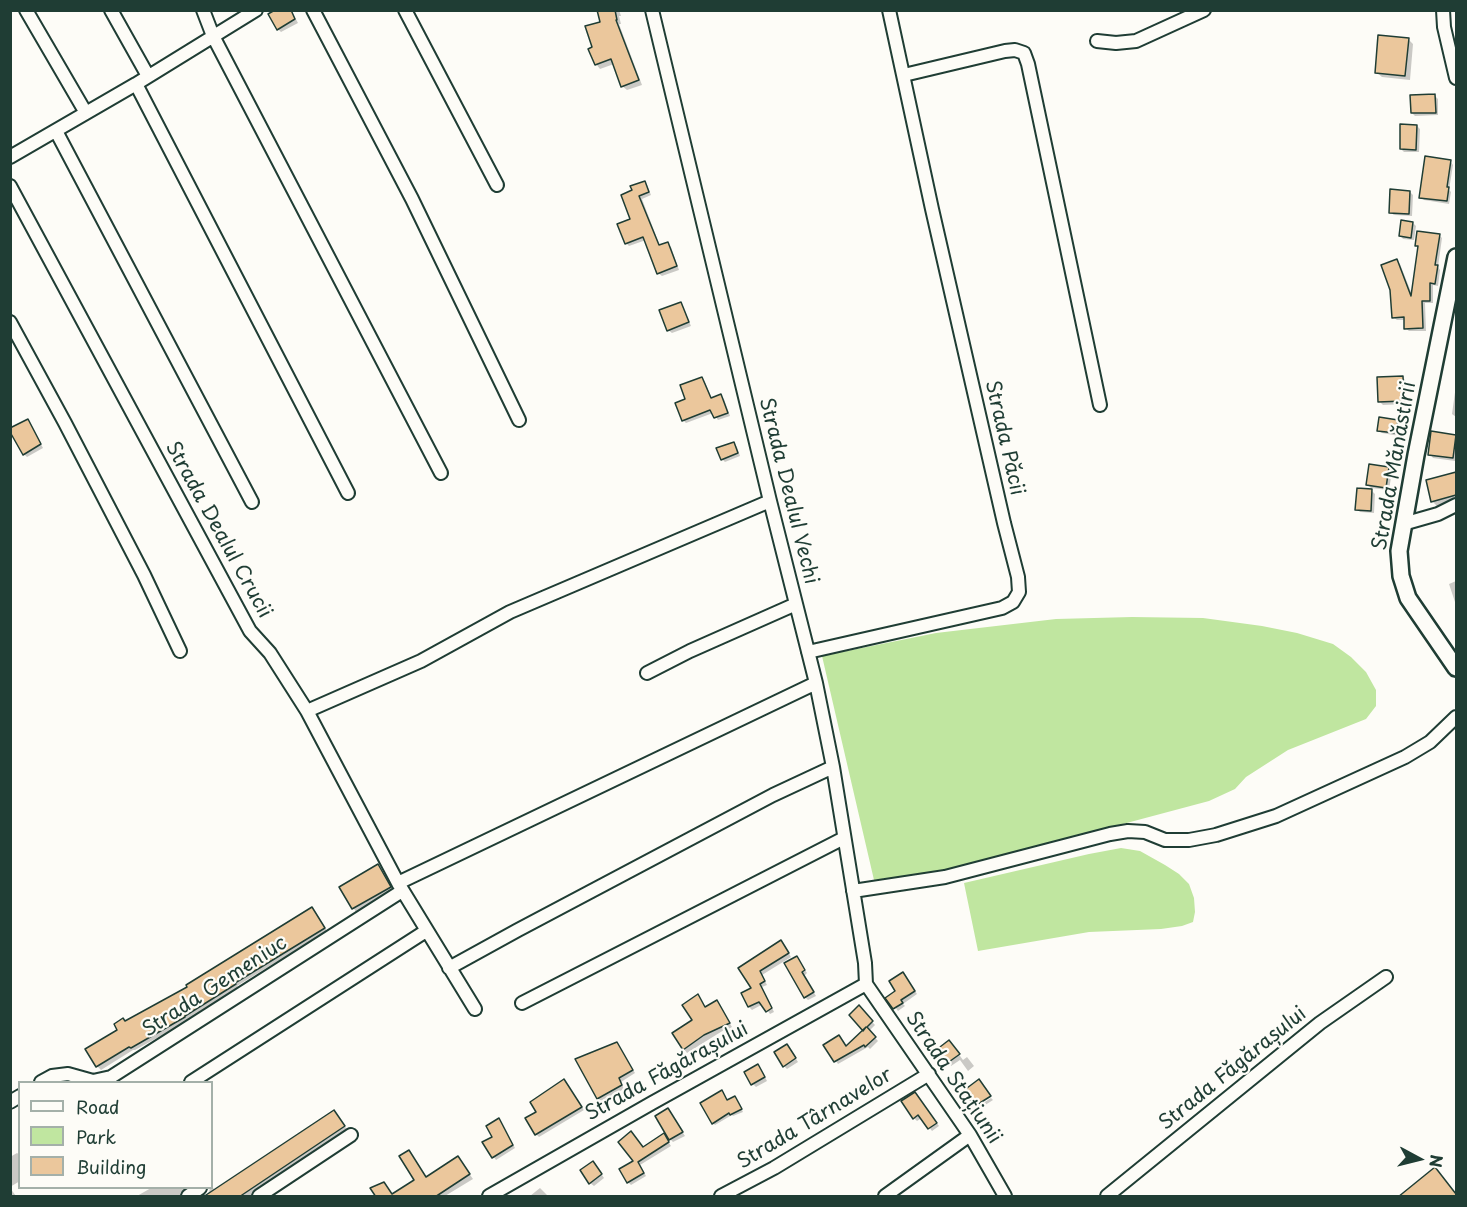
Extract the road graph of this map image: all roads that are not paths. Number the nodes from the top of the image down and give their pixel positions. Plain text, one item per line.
1 (26, 10) edge
2 (111, 10) edge
3 (203, 10) edge
4 (256, 10) edge
5 (313, 10) edge
6 (405, 10) edge
7 (652, 10) edge
8 (889, 10) edge
9 (1204, 10) edge
10 (1443, 10) edge
11 (213, 36) junction
12 (1097, 41) dead end
13 (904, 75) junction
14 (148, 76) junction
15 (1456, 78) edge
16 (136, 84) junction
17 (86, 113) junction
18 (56, 131) junction
19 (10, 157) edge
20 (496, 184) dead end
21 (10, 186) edge
22 (1456, 257) edge
23 (10, 322) edge
24 (1100, 405) dead end
25 (519, 420) dead end
26 (441, 473) dead end
27 (348, 493) dead end
28 (770, 501) junction
29 (252, 502) dead end
30 (1456, 505) edge
31 (1402, 524) junction
32 (796, 604) junction
33 (180, 651) dead end
34 (808, 651) junction
35 (1456, 668) edge
36 (647, 673) dead end
37 (816, 683) junction
38 (307, 711) junction
39 (1456, 717) edge
40 (833, 767) junction
41 (844, 838) junction
42 (400, 887) junction
43 (852, 891) junction
44 (426, 931) junction
45 (449, 968) junction
46 (1386, 977) dead end
47 (866, 984) junction
48 (522, 1003) dead end
49 (476, 1010) dead end
50 (929, 1074) junction
51 (44, 1081) edge
52 (93, 1081) edge
53 (93, 1081) edge
54 (194, 1081) edge
55 (351, 1135) dead end
56 (970, 1135) junction
57 (259, 1197) edge
58 (489, 1197) edge
59 (720, 1197) edge
60 (885, 1197) edge
61 (1005, 1197) edge
62 (1107, 1197) edge

1 - 17 street
2 - 14 street
3 - 11 street
4 - 11 street
5 - 25 street
6 - 20 street
7 - 28 street, Strada Dealul Vechi
8 - 13 street, Strada Păcii
9 - 12 street
10 - 15 street
11 - 14 street
11 - 26 street
13 - 24 street
13 - 34 street, Strada Păcii
14 - 16 street
16 - 17 street
16 - 27 street
17 - 18 street
18 - 19 street
18 - 29 street
21 - 38 street, Strada Dealul Crucii
22 - 31 street, Strada Mănăstirii
23 - 33 street
28 - 32 street, Strada Dealul Vechi
28 - 38 street
30 - 31 street
31 - 35 street, Strada Mănăstirii
32 - 34 street, Strada Dealul Vechi
32 - 36 street
34 - 37 street, Strada Dealul Vechi
37 - 40 street, Strada Dealul Vechi
37 - 42 street, Strada Gemeniuc
38 - 42 street, Strada Dealul Crucii
39 - 43 street
40 - 41 street, Strada Dealul Vechi
40 - 45 street
41 - 43 street, Strada Dealul Vechi
41 - 48 street
42 - 44 street, Strada Dealul Crucii
42 - 52 street, Strada Gemeniuc
43 - 47 street, Strada Dealul Vechi
44 - 45 street, Strada Dealul Crucii
44 - 54 street
45 - 49 street, Strada Dealul Crucii
46 - 62 street, Strada Făgărașului
47 - 50 street, Strada Stațiunii
47 - 58 street, Strada Făgărașului
50 - 56 street, Strada Stațiunii
50 - 59 street, Strada Târnavelor
51 - 53 street, Strada Gemeniuc
55 - 57 street
56 - 60 street
56 - 61 street, Strada Stațiunii

